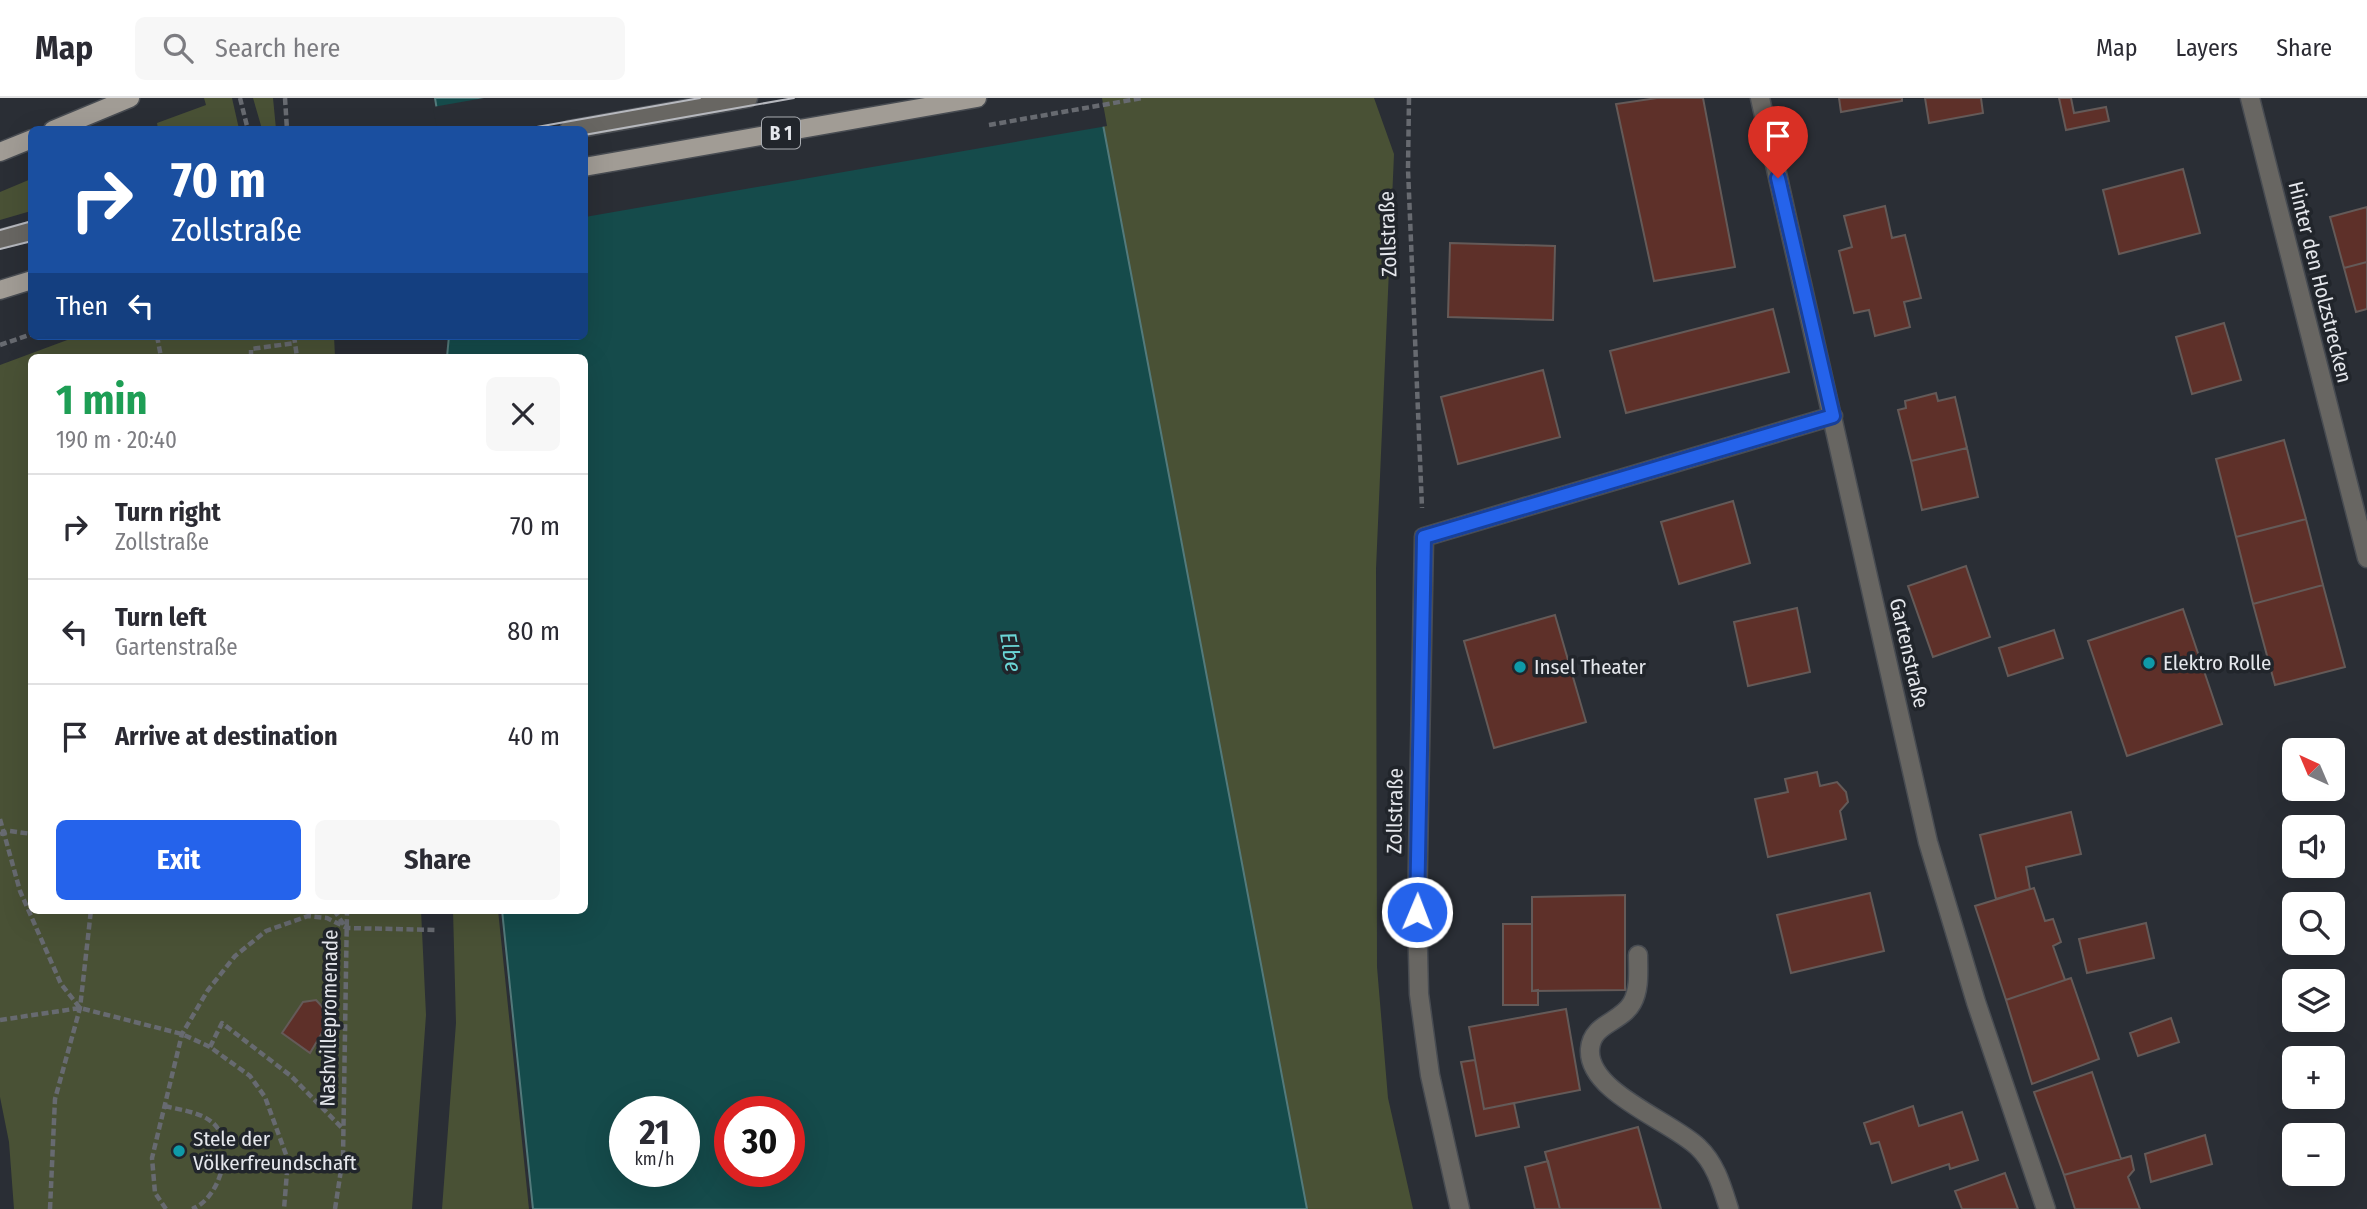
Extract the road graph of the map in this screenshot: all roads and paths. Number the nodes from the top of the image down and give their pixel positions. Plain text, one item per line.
1 (240, 98) edge
2 (285, 98) edge
3 (748, 98) edge
4 (977, 98) edge
5 (1409, 98) edge
6 (1760, 98) edge
7 (2250, 98) edge
8 (127, 99) edge
9 (63, 126) edge
10 (247, 126) edge
11 (287, 126) edge
12 (588, 127) edge
13 (28, 141) edge
14 (0, 152) edge
15 (588, 166) edge
16 (28, 232) edge
17 (0, 239) edge
18 (28, 281) edge
19 (0, 290) edge
20 (28, 335) edge
21 (295, 340) edge
22 (295, 343) junction
23 (0, 345) edge
24 (251, 354) edge
25 (297, 354) edge
26 (1833, 416) junction
27 (1424, 537) junction
28 (2366, 550) edge
29 (0, 819) edge
30 (2, 833) edge
31 (28, 834) edge
32 (28, 909) edge
33 (30, 914) edge
34 (91, 914) edge
35 (337, 914) edge
36 (347, 914) edge
37 (347, 929) junction
38 (437, 930) dead end
39 (1638, 956) dead end
40 (80, 1009) junction
41 (0, 1020) edge
42 (182, 1034) junction
43 (210, 1047) junction
44 (165, 1106) junction
45 (343, 1129) junction
46 (50, 1209) edge
47 (166, 1209) edge
48 (192, 1209) edge
49 (284, 1209) edge
50 (335, 1209) edge
51 (1460, 1209) edge
52 (1729, 1209) edge
53 (2046, 1209) edge

1 - 10 path
2 - 11 path
3 - 12 street
4 - 15 main road, B 1
5 - 27 path, Zollstraße
6 - 26 street, Gartenstraße
7 - 28 street, Hinter den Holzstrecken
8 - 9 main road
13 - 14 main road
16 - 17 street
18 - 19 main road
20 - 23 path
21 - 22 path
22 - 24 path
22 - 25 path
26 - 27 street
26 - 53 street, Gartenstraße
27 - 51 street, Zollstraße
29 - 30 path
30 - 31 path
30 - 32 path
33 - 40 path
34 - 40 path
35 - 37 path
36 - 37 path, Nashvillepromenade
37 - 38 path
37 - 42 path
37 - 45 path, Nashvillepromenade
39 - 52 street
40 - 41 path
40 - 42 path
40 - 46 path
42 - 43 path
42 - 44 path
43 - 45 path
43 - 49 path
44 - 47 path
44 - 48 path
45 - 50 path, Nashvillepromenade

